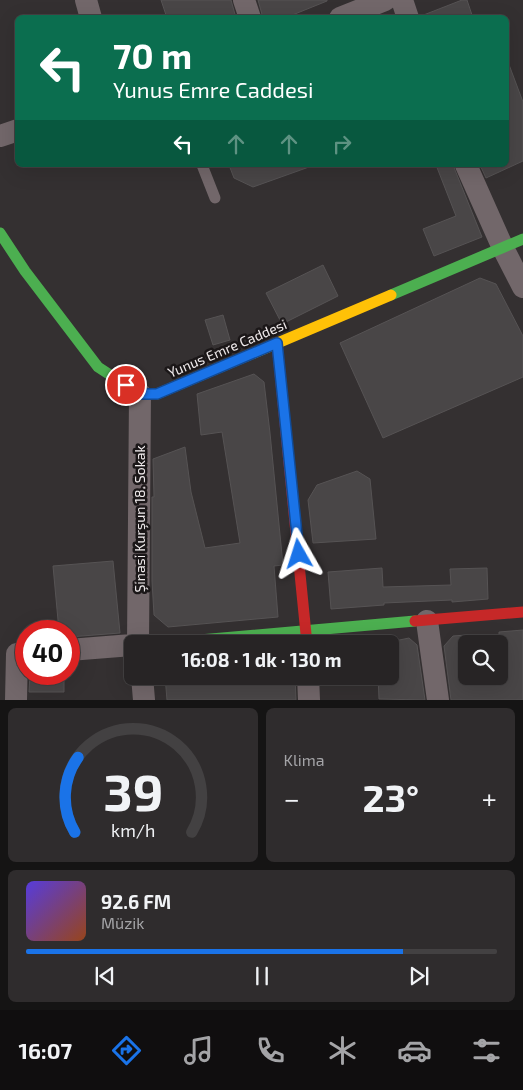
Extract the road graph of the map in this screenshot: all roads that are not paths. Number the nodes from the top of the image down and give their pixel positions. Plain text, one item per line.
1 (86, 0) edge
2 (244, 0) edge
3 (385, 0) edge
4 (402, 0) edge
5 (90, 15) edge
6 (249, 15) edge
7 (348, 15) edge
8 (407, 15) edge
9 (15, 131) edge
10 (0, 136) edge
11 (203, 167) edge
12 (467, 167) edge
13 (215, 198) dead end
14 (0, 234) edge
15 (513, 244) edge
16 (523, 287) edge
17 (277, 343) junction
18 (140, 394) junction
19 (523, 612) edge
20 (427, 621) junction
21 (307, 631) junction
22 (138, 635) edge
23 (260, 635) edge
24 (307, 635) edge
25 (124, 646) edge
26 (80, 649) edge
27 (16, 685) edge
28 (143, 685) edge
29 (308, 685) edge
30 (16, 700) edge
31 (144, 700) edge
32 (309, 700) edge
33 (438, 700) edge

1 - 5 street
2 - 6 street
3 - 7 street
4 - 8 street
9 - 10 street
11 - 13 lane
12 - 15 street
14 - 18 street
15 - 16 street
15 - 17 street, Yunus Emre Caddesi
17 - 18 street, Yunus Emre Caddesi
17 - 21 street
18 - 22 street, Şinasi Kurşun 18. Sokak
19 - 20 street
20 - 21 street
20 - 33 street
21 - 23 street
21 - 24 street
25 - 26 street
27 - 30 street
28 - 31 street
29 - 32 street

